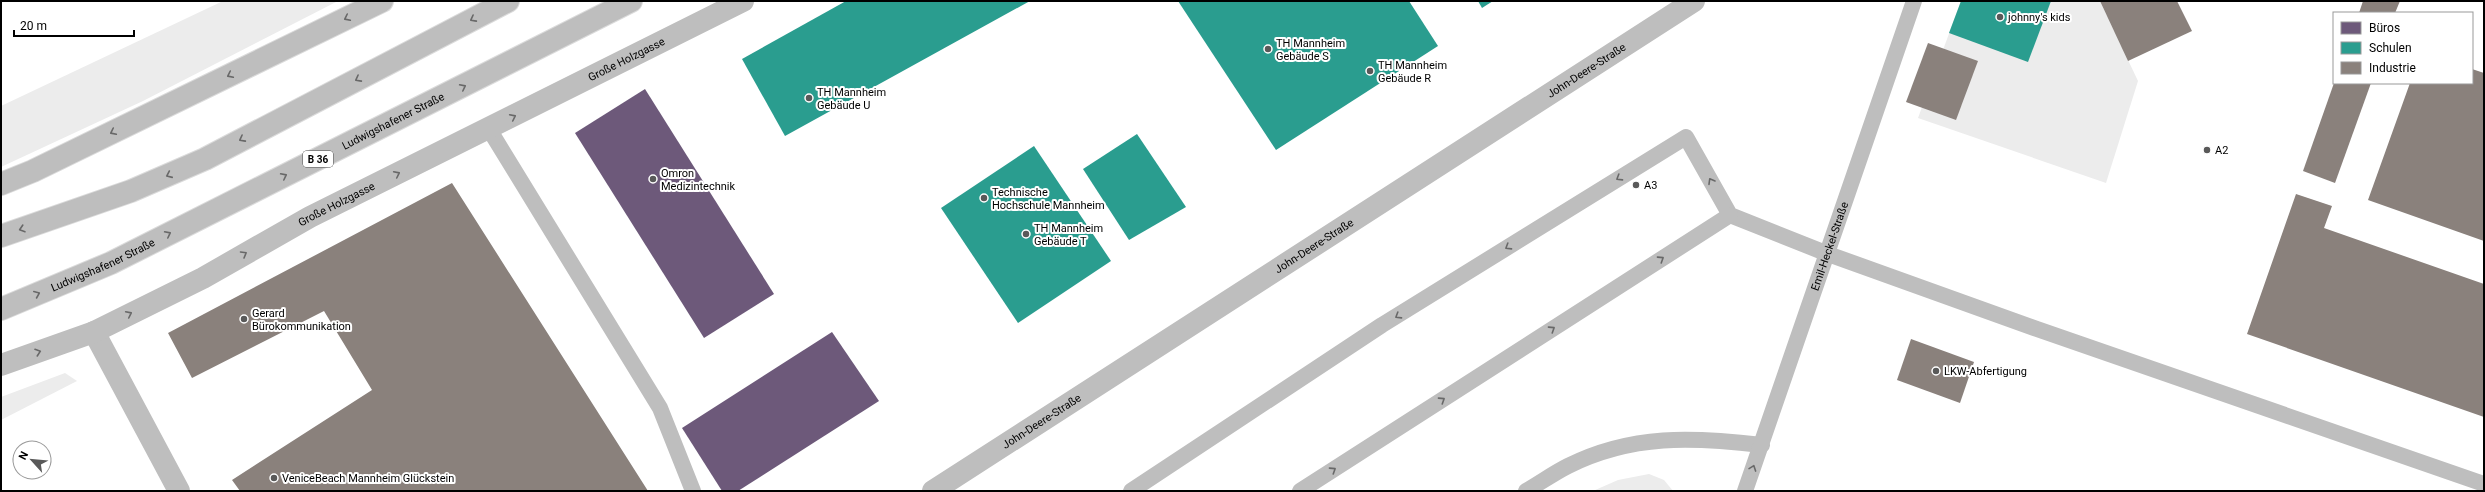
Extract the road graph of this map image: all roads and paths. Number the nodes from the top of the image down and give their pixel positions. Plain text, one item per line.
1 (382, 1) edge
2 (508, 1) edge
3 (631, 1) edge
4 (744, 1) edge
5 (1694, 1) edge
6 (1914, 1) edge
7 (489, 129) junction
8 (1, 184) edge
9 (1730, 215) junction
10 (1, 236) edge
11 (1828, 254) junction
12 (1, 308) edge
13 (94, 332) junction
14 (1, 365) edge
15 (1762, 445) junction
16 (2484, 484) edge
17 (180, 491) edge
18 (693, 491) edge
19 (933, 491) edge
20 (1131, 491) edge
21 (1300, 491) edge
22 (1526, 491) edge
23 (1745, 491) edge

1 -> 8 street
2 -> 10 street
12 -> 3 street, Ludwigshafener Straße / B 36
7 -> 4 street, Große Holzgasse
5 - 19 street, John-Deere-Straße
6 - 11 lane, Emil-Heckel-Straße
13 -> 7 street, Große Holzgasse
7 - 18 lane
9 - 11 lane
9 -> 20 lane
21 -> 9 lane
11 - 15 lane, Emil-Heckel-Straße
11 - 16 lane
14 -> 13 street, Große Holzgasse
13 - 17 street
15 - 22 lane
23 -> 15 lane, Emil-Heckel-Straße

